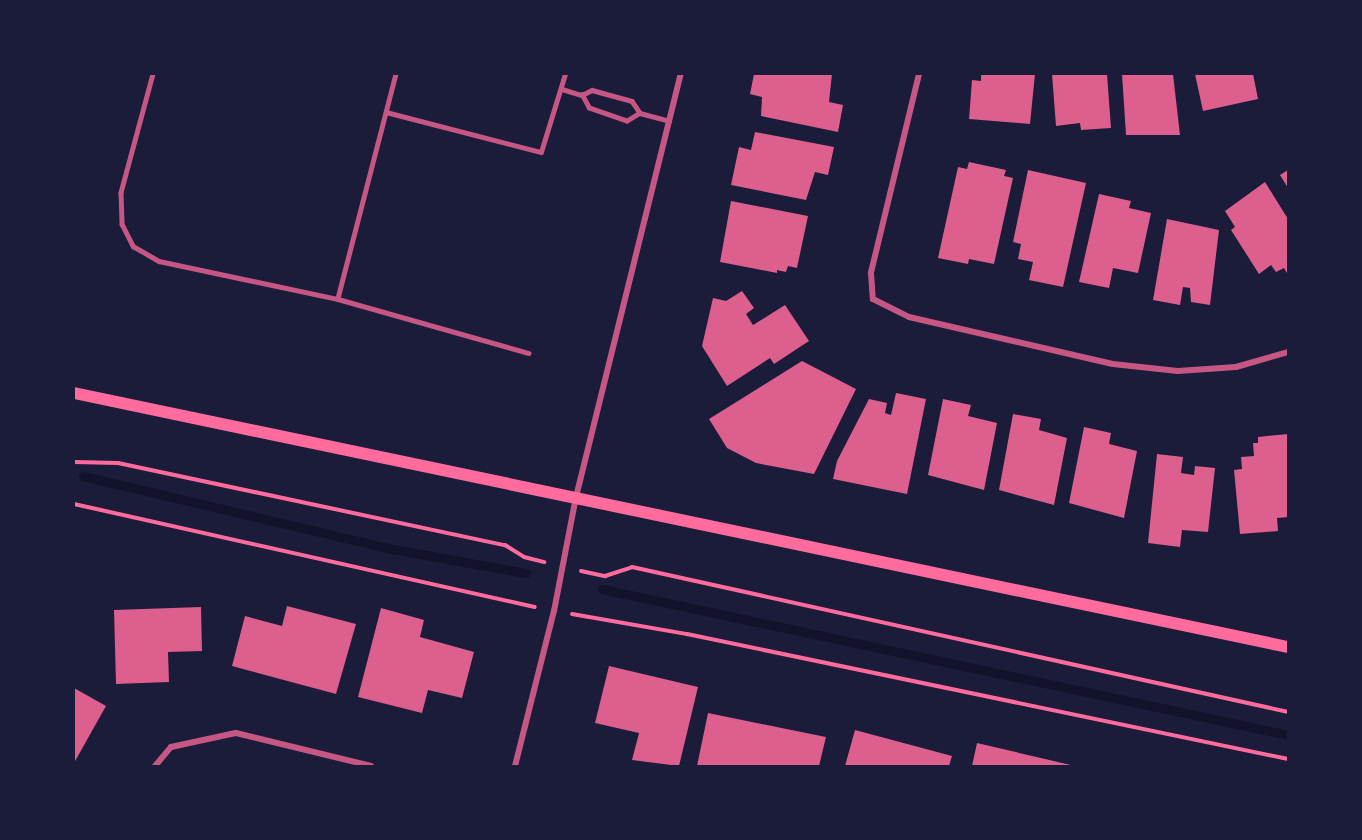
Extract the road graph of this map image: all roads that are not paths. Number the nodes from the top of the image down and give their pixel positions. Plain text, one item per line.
1 (153, 74) edge
2 (396, 74) edge
3 (565, 74) edge
4 (681, 74) edge
5 (919, 74) edge
6 (562, 89) junction
7 (582, 95) junction
8 (386, 112) junction
9 (640, 113) junction
10 (669, 121) junction
11 (338, 299) junction
12 (1288, 352) edge
13 (529, 353) dead end
14 (74, 393) edge
15 (576, 497) junction
16 (1288, 647) edge
17 (155, 766) edge
18 (370, 766) edge
19 (515, 766) edge

1 - 11 lane
2 - 8 lane
3 - 6 lane
4 - 10 street
5 - 12 street
6 - 7 lane
6 - 8 lane
7 - 9 lane
7 - 9 lane
8 - 11 lane
9 - 10 lane
10 - 15 street
11 - 13 lane
14 - 15 main road
15 - 16 main road
15 - 19 street
17 - 18 street

